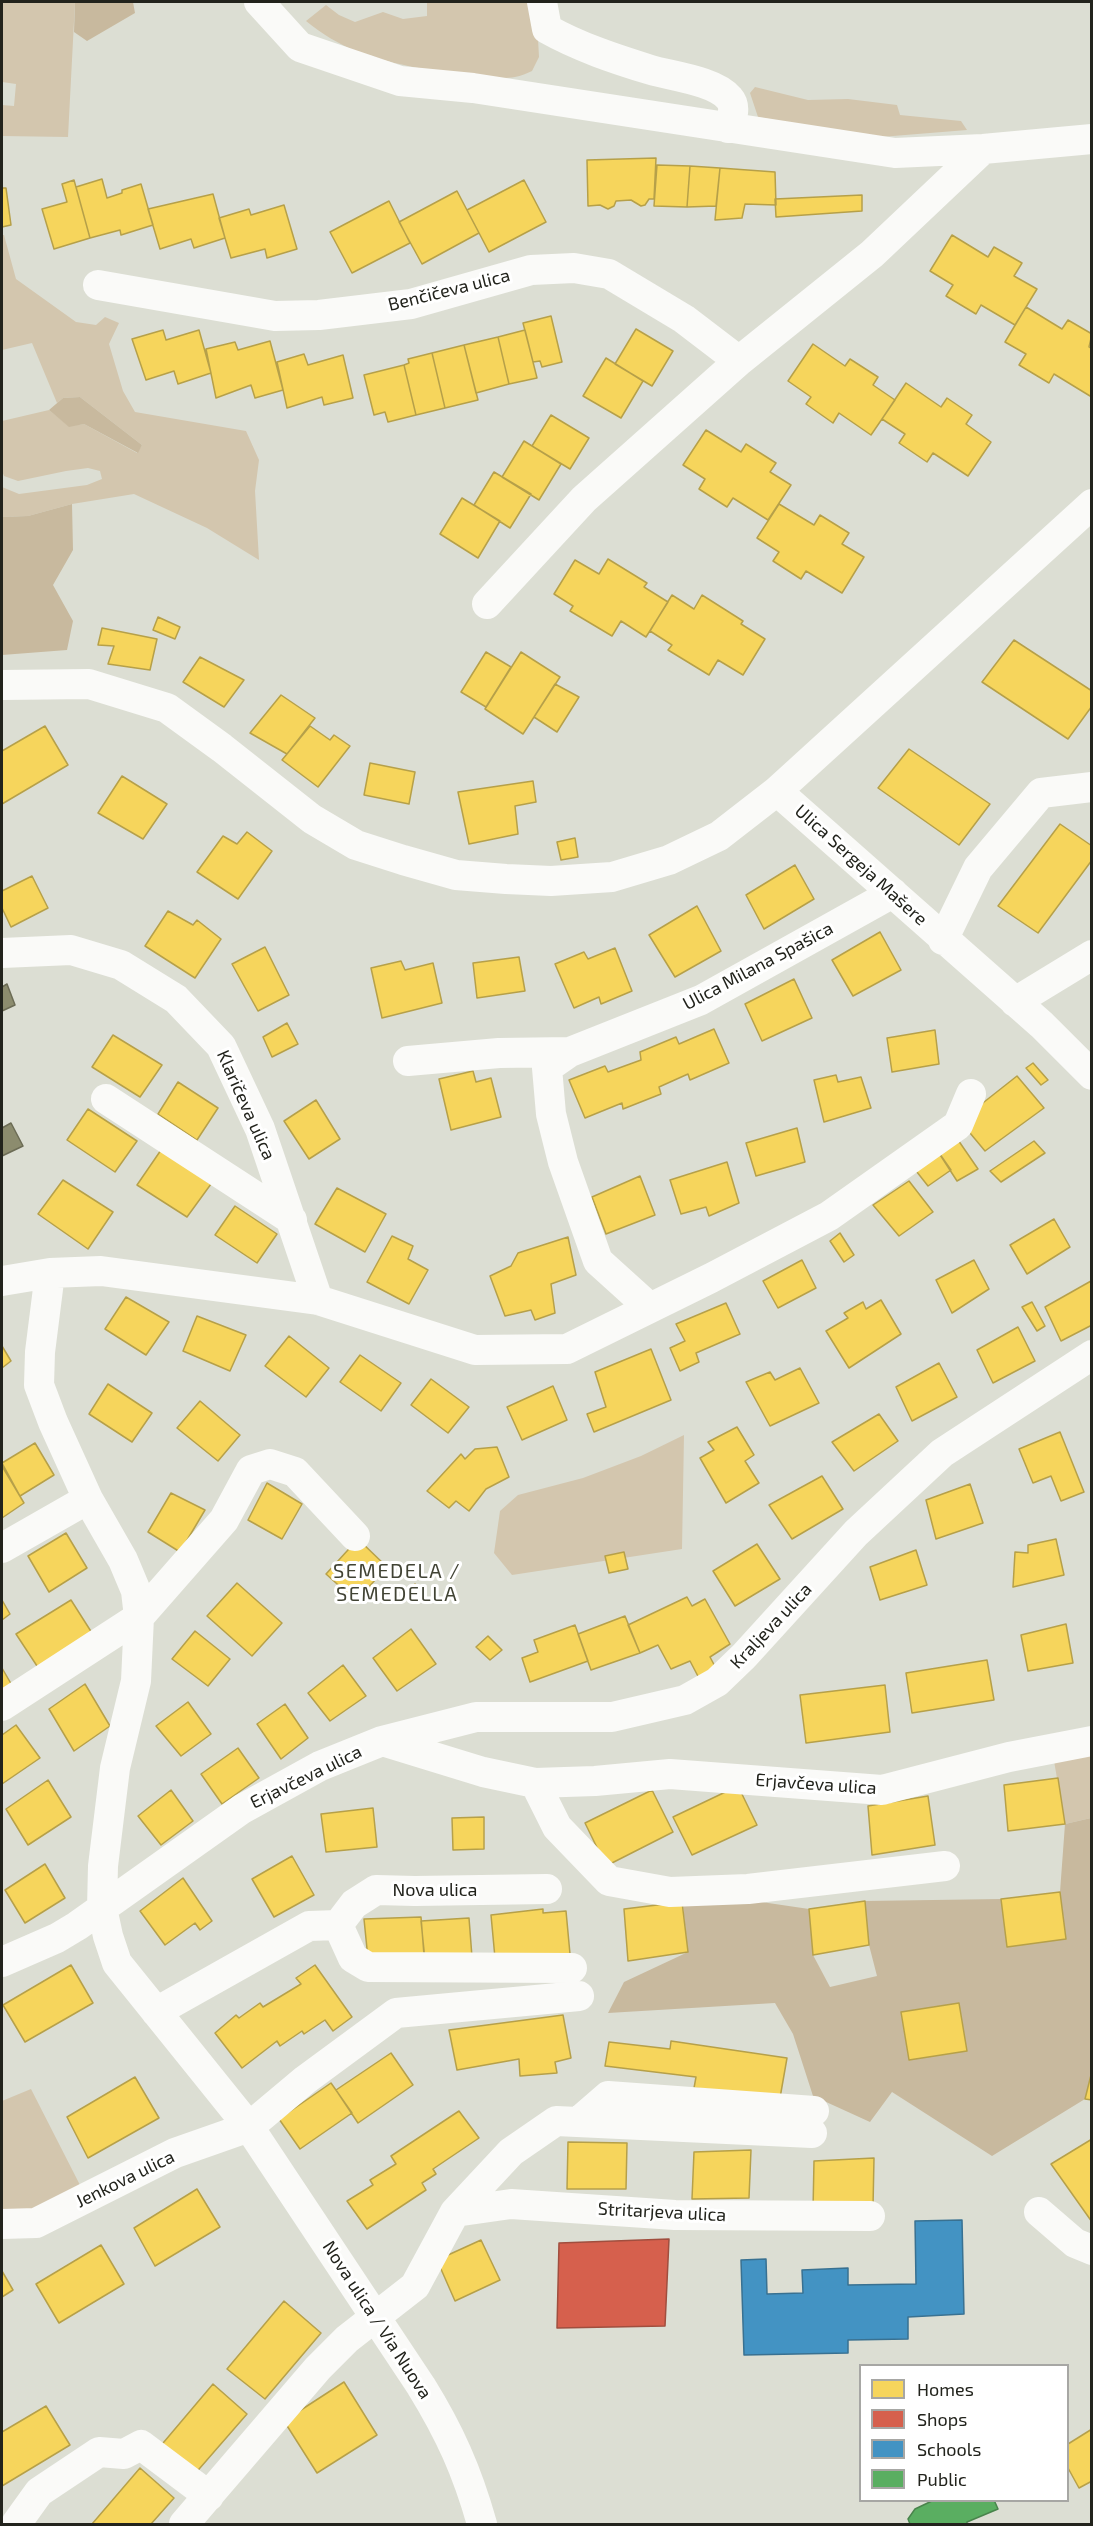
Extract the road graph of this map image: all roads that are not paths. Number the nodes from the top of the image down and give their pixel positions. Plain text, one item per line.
1 (259, 2) edge
2 (542, 2) edge
3 (728, 128) junction
4 (1092, 139) edge
5 (983, 149) junction
6 (98, 285) dead end
7 (739, 361) junction
8 (1092, 504) edge
9 (487, 604) dead end
10 (2, 685) edge
11 (1092, 787) edge
12 (777, 791) junction
13 (893, 893) junction
14 (943, 940) junction
15 (2, 953) edge
16 (1092, 955) edge
17 (1015, 1002) junction
18 (570, 1052) junction
19 (408, 1061) dead end
20 (1092, 1074) edge
21 (971, 1094) dead end
22 (106, 1099) dead end
23 (292, 1220) junction
24 (50, 1274) junction
25 (2, 1281) edge
26 (318, 1300) junction
27 (650, 1308) junction
28 (1092, 1355) edge
29 (88, 1499) junction
30 (354, 1536) dead end
31 (2, 1548) edge
32 (139, 1617) junction
33 (2, 1706) edge
34 (382, 1741) junction
35 (1092, 1741) edge
36 (535, 1783) junction
37 (945, 1866) dead end
38 (547, 1889) dead end
39 (102, 1908) junction
40 (338, 1925) junction
41 (2, 1962) edge
42 (572, 1968) dead end
43 (579, 1996) dead end
44 (156, 2012) junction
45 (813, 2122) dead end
46 (249, 2127) junction
47 (455, 2212) junction
48 (1039, 2212) dead end
49 (870, 2216) dead end
50 (2, 2224) edge
51 (1092, 2250) edge
52 (375, 2317) junction
53 (209, 2496) junction
54 (16, 2524) edge
55 (184, 2524) edge
56 (482, 2524) edge

1 - 3 street
2 - 3 street
3 - 5 street
4 - 5 street
5 - 7 street
6 - 7 street, Benčičeva ulica
7 - 9 street
8 - 12 street
10 - 12 street
11 - 14 street, Ulica Sergeja Mašere
12 - 13 street, Ulica Sergeja Mašere
13 - 14 street, Ulica Sergeja Mašere
13 - 18 street, Ulica Milana Spašica
14 - 17 street, Ulica Sergeja Mašere
15 - 23 street, Klaričeva ulica
16 - 17 street
17 - 20 street, Ulica Sergeja Mašere
18 - 19 street, Ulica Milana Spašica
18 - 27 street
21 - 27 street
22 - 23 street
23 - 26 street, Klaričeva ulica
24 - 25 street
24 - 26 street
24 - 29 street, Nova ulica / Via Nuova
26 - 27 street
28 - 34 street, Kraljeva ulica
29 - 31 street
29 - 32 street, Nova ulica / Via Nuova
30 - 32 street
32 - 33 street
32 - 39 street, Nova ulica / Via Nuova
34 - 36 street, Erjavčeva ulica
34 - 39 street, Erjavčeva ulica
35 - 36 street, Erjavčeva ulica
36 - 37 street
38 - 40 street, Nova ulica
39 - 41 street, Erjavčeva ulica
39 - 44 street, Nova ulica / Via Nuova
40 - 42 street
40 - 44 street
43 - 46 street
44 - 46 street, Nova ulica / Via Nuova
45 - 47 street
46 - 50 street, Jenkova ulica
46 - 52 street, Nova ulica / Via Nuova
47 - 49 street, Stritarjeva ulica
47 - 52 street
48 - 51 street
52 - 53 street
52 - 56 street, Nova ulica / Via Nuova
53 - 54 street
53 - 55 street

